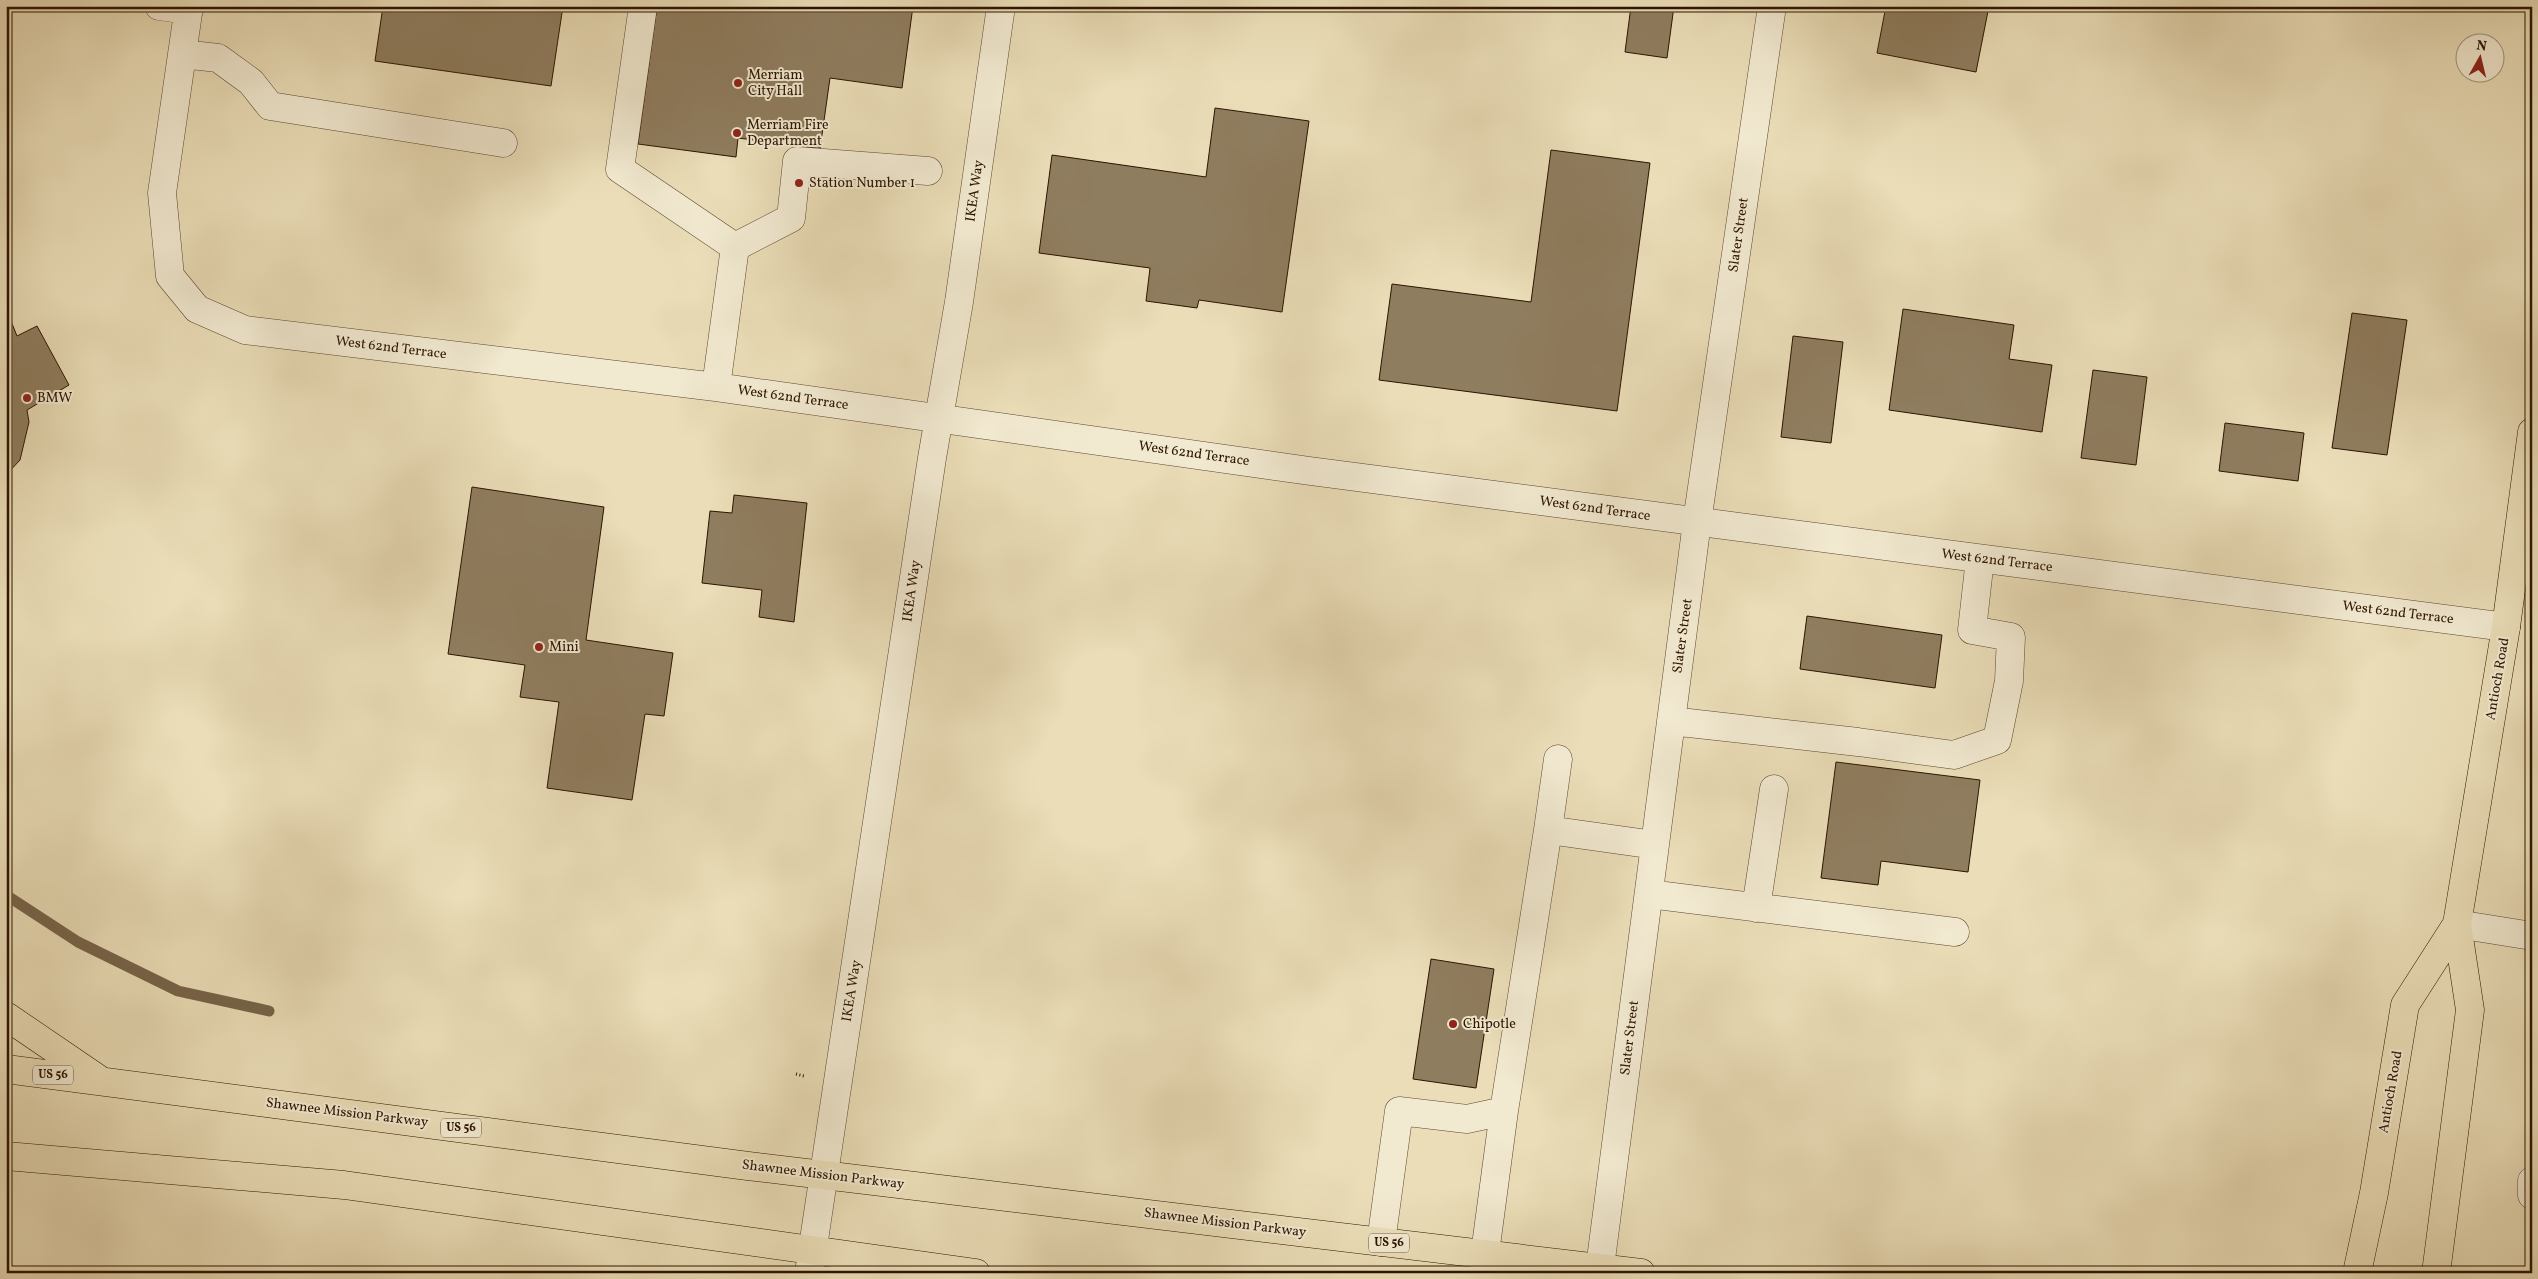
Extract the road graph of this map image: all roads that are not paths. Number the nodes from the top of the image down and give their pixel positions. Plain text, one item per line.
1 (159, 6) edge
2 (643, 6) edge
3 (1001, 6) edge
4 (1772, 6) edge
5 (189, 8) edge
6 (182, 54) junction
7 (503, 143) dead end
8 (928, 171) dead end
9 (735, 247) junction
10 (716, 387) junction
11 (939, 420) junction
12 (2532, 432) edge
13 (1697, 522) junction
14 (1980, 559) junction
15 (2506, 627) junction
16 (1671, 722) junction
17 (1558, 759) dead end
18 (1774, 789) dead end
19 (1548, 830) junction
20 (1655, 845) junction
21 (1649, 894) junction
22 (1756, 908) junction
23 (2457, 924) junction
24 (1955, 932) dead end
25 (2532, 936) edge
26 (6, 1016) edge
27 (6, 1069) edge
28 (100, 1081) junction
29 (1504, 1111) junction
30 (6, 1156) edge
31 (47, 1160) junction
32 (822, 1175) junction
33 (6, 1176) edge
34 (2532, 1182) edge
35 (2532, 1195) edge
36 (1381, 1242) junction
37 (1485, 1253) junction
38 (811, 1261) edge
39 (1596, 1270) edge
40 (976, 1273) edge
41 (1641, 1273) edge
42 (2357, 1273) edge
43 (2436, 1273) edge

1 - 5 street
2 - 9 street
3 - 11 street, IKEA Way
4 - 13 street, Slater Street
5 - 6 street, West 62nd Terrace
6 - 7 street
6 - 10 street, West 62nd Terrace
8 - 9 street
9 - 10 street
10 - 11 street, West 62nd Terrace
11 - 13 street, West 62nd Terrace
11 - 32 street, IKEA Way
12 - 15 main road, Antioch Road
13 - 14 street, West 62nd Terrace
13 - 16 street, Slater Street
14 - 15 street, West 62nd Terrace
14 - 16 street
15 - 23 main road, Antioch Road
16 - 20 street, Slater Street
17 - 19 street
18 - 22 street
19 - 20 street
19 - 29 street
20 - 21 street, Slater Street
21 - 22 street
21 - 39 street, Slater Street
22 - 24 street
23 - 25 street
23 - 42 main road, Antioch Road
23 - 43 main road, Antioch Road
26 - 28 main road
27 - 28 main road, Shawnee Mission Parkway / US 56
28 - 32 main road, Shawnee Mission Parkway / US 56
29 - 36 street
29 - 37 street
30 - 31 main road
31 - 33 main road
31 - 38 main road
32 - 36 main road, Shawnee Mission Parkway / US 56
32 - 38 street, IKEA Way
34 - 35 street
36 - 37 main road, Shawnee Mission Parkway / US 56
37 - 39 main road, Shawnee Mission Parkway / US 56
38 - 40 main road
39 - 41 main road, Shawnee Mission Parkway / US 56

